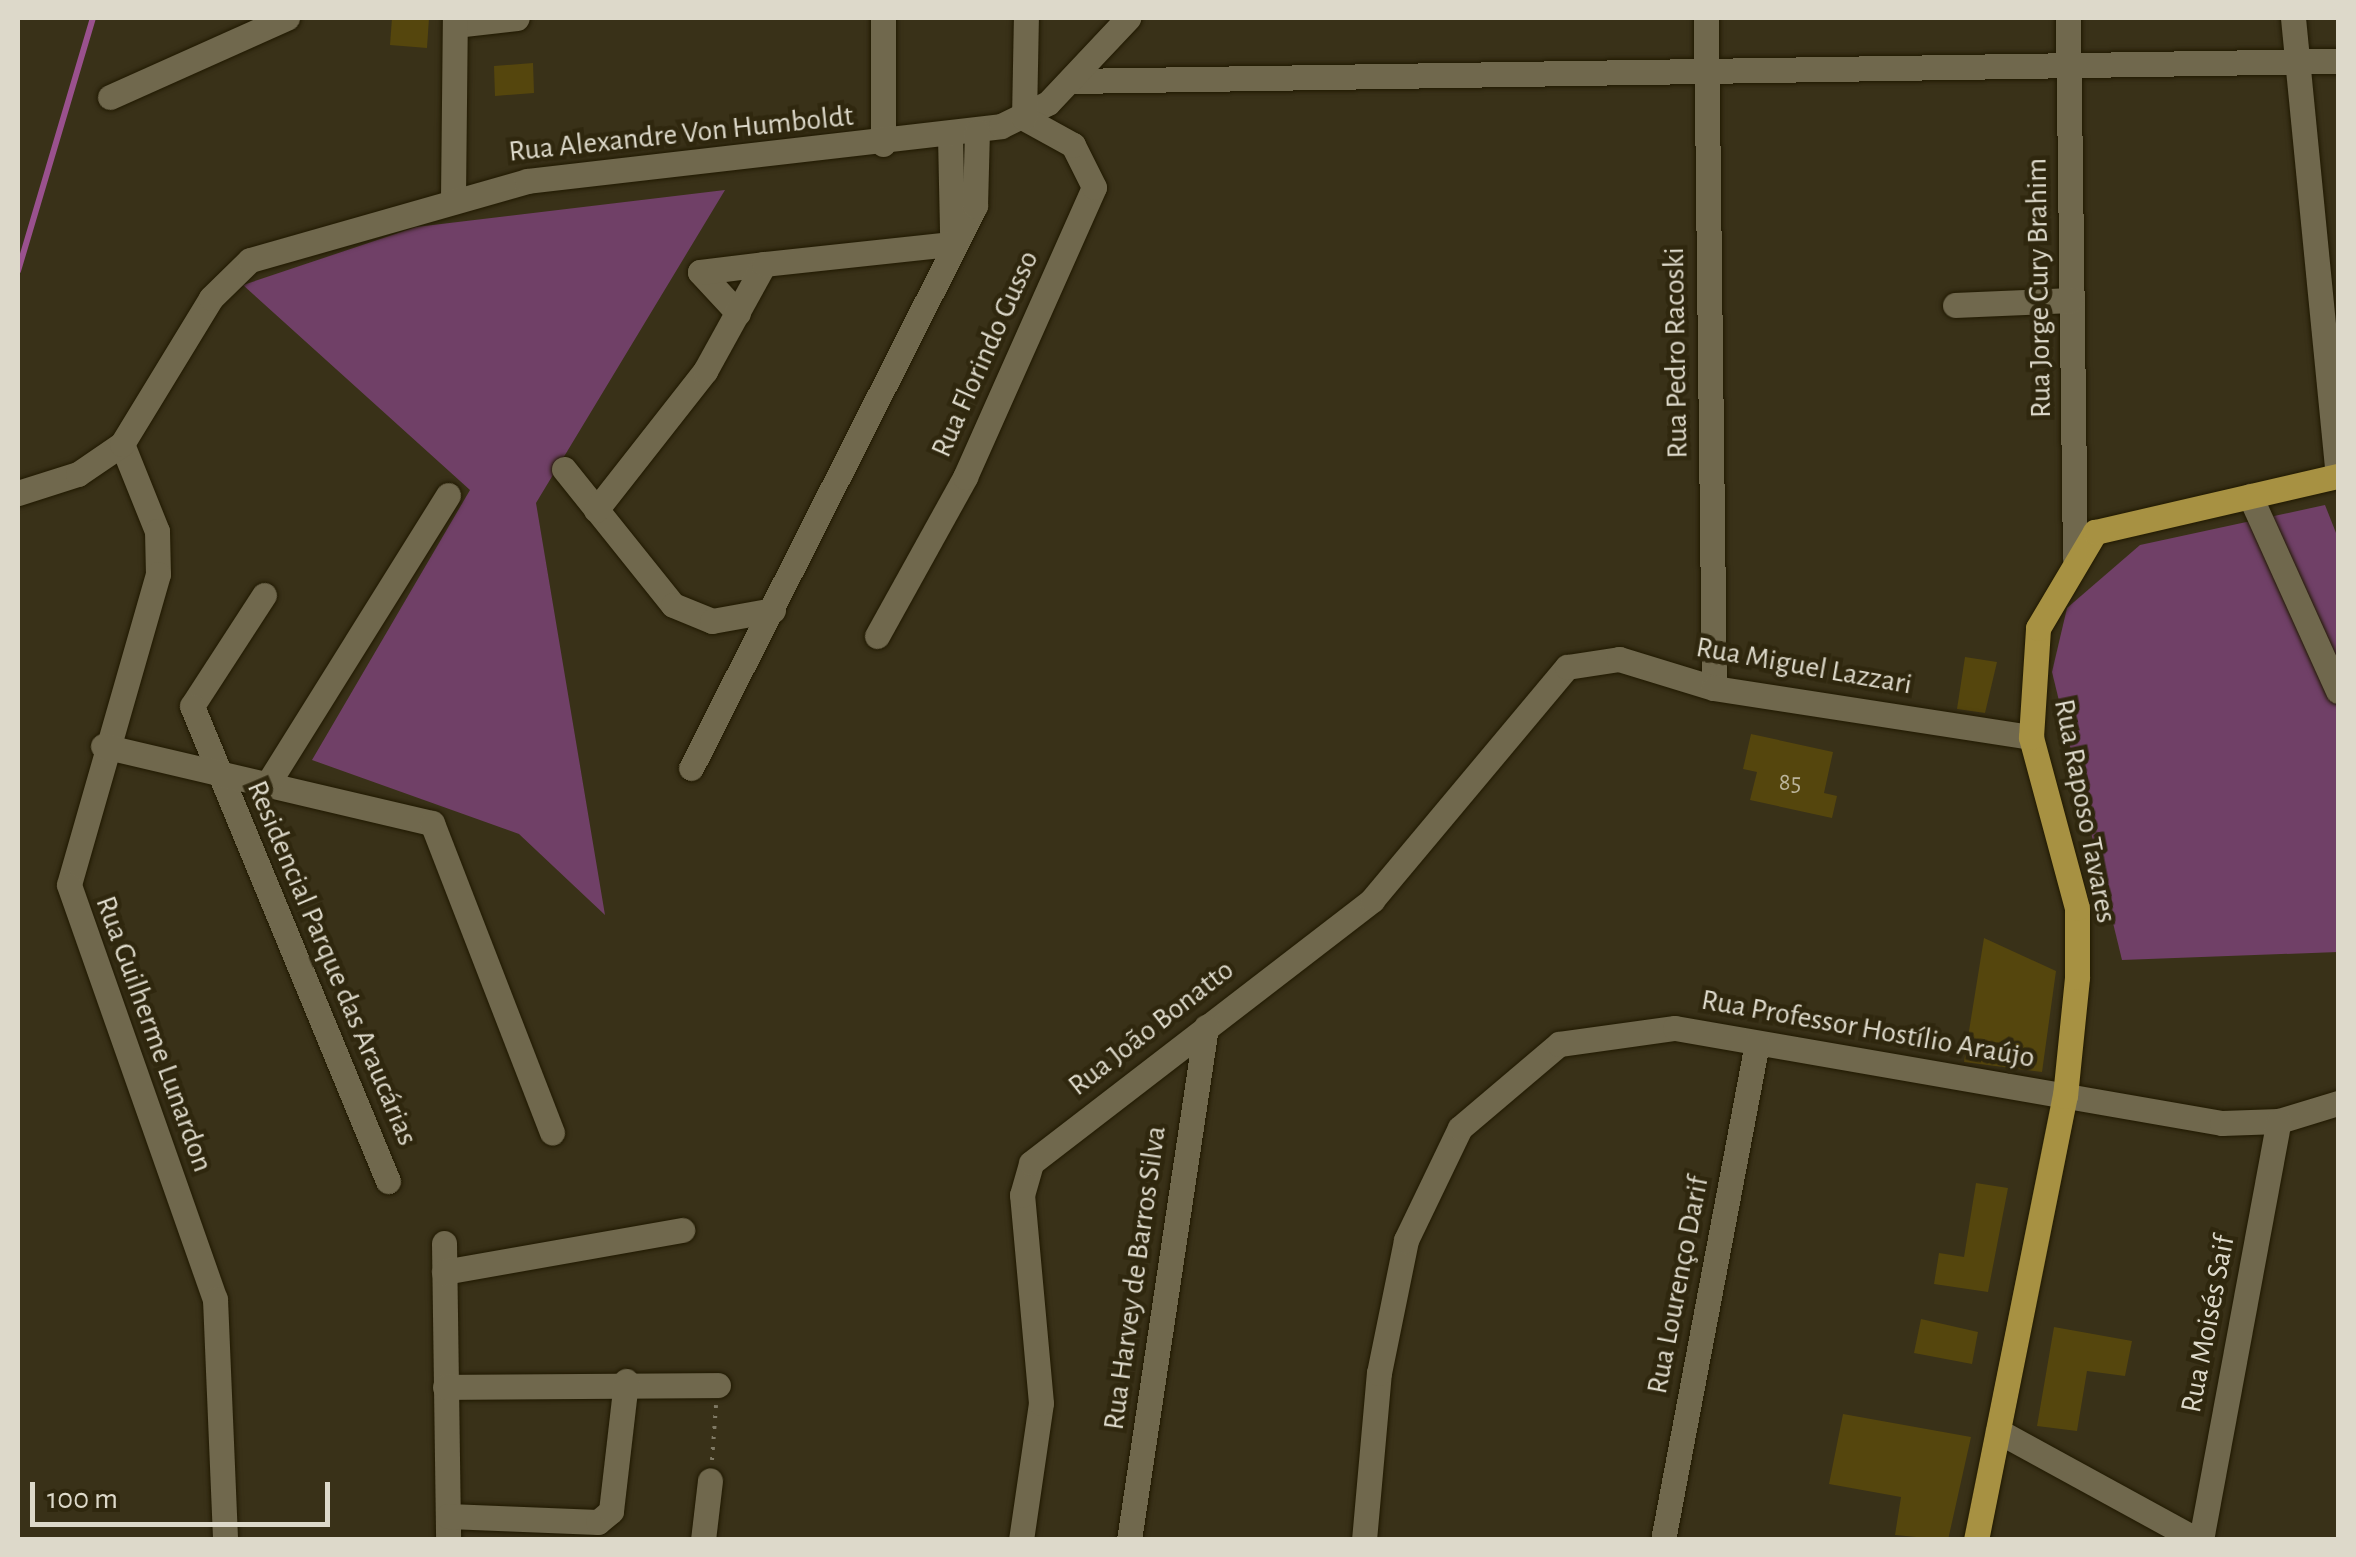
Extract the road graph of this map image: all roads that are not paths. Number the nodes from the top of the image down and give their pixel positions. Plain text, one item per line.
1 (286, 18) edge
2 (518, 18) edge
3 (884, 18) edge
4 (1026, 18) edge
5 (1128, 18) edge
6 (1706, 18) edge
7 (2068, 18) edge
8 (2293, 18) edge
9 (455, 21) edge
10 (2338, 61) edge
11 (2294, 62) junction
12 (2068, 65) junction
13 (1704, 71) junction
14 (1072, 81) junction
15 (110, 97) dead end
16 (1024, 118) junction
17 (977, 131) junction
18 (950, 136) junction
19 (883, 144) junction
20 (452, 198) junction
21 (951, 244) junction
22 (764, 264) junction
23 (2072, 300) junction
24 (1955, 305) dead end
25 (738, 313) junction
26 (122, 444) junction
27 (564, 469) dead end
28 (2338, 476) edge
29 (18, 493) edge
30 (448, 495) dead end
31 (2250, 496) junction
32 (596, 510) junction
33 (2075, 558) junction
34 (264, 594) dead end
35 (773, 610) junction
36 (876, 636) dead end
37 (1567, 667) joint
38 (1714, 688) junction
39 (2338, 691) edge
40 (2031, 737) junction
41 (103, 746) junction
42 (691, 768) dead end
43 (216, 770) junction
44 (270, 780) junction
45 (1206, 1027) junction
46 (1758, 1043) junction
47 (2064, 1096) junction
48 (2338, 1102) edge
49 (2279, 1121) junction
50 (552, 1133) dead end
51 (388, 1182) dead end
52 (682, 1230) dead end
53 (444, 1243) dead end
54 (444, 1272) junction
55 (626, 1381) junction
56 (718, 1386) road end
57 (445, 1387) junction
58 (1998, 1431) junction
59 (710, 1480) road end
60 (448, 1528) edge
61 (225, 1540) edge
62 (703, 1540) edge
63 (1021, 1540) edge
64 (1129, 1540) edge
65 (1364, 1540) edge
66 (1663, 1540) edge
67 (1976, 1540) edge
68 (2199, 1540) edge

1 - 15 street
2 - 9 street
3 - 19 street
4 - 16 street
5 - 14 street, Rua Alexandre Von Humboldt
6 - 13 street, Rua Pedro Racoski
7 - 12 street, Rua Jorge Cury Brahim
8 - 11 street
9 - 20 street
10 - 11 street
11 - 12 street
11 - 28 street
12 - 13 street
12 - 23 street, Rua Jorge Cury Brahim
13 - 14 street
13 - 38 street, Rua Pedro Racoski
14 - 16 street, Rua Alexandre Von Humboldt
16 - 17 street, Rua Alexandre Von Humboldt
16 - 36 street, Rua Florindo Gusso
17 - 18 street, Rua Alexandre Von Humboldt
17 - 21 street
18 - 19 street, Rua Alexandre Von Humboldt
18 - 21 street
19 - 20 street, Rua Alexandre Von Humboldt
20 - 26 street, Rua Alexandre Von Humboldt
21 - 22 street
21 - 35 street
22 - 25 street
22 - 25 street
23 - 24 street
23 - 33 street, Rua Jorge Cury Brahim
25 - 32 street
26 - 29 street, Rua Alexandre Von Humboldt
26 - 41 street, Rua Guilherme Lunardon
27 - 32 street
28 - 31 main road, Rua Raposo Tavares
30 - 44 street
31 - 33 main road, Rua Raposo Tavares
31 - 39 street
32 - 35 street
33 - 40 main road, Rua Raposo Tavares
34 - 43 street, Residencial Parque das Araucárias
35 - 42 street
37 - 38 street, Rua Miguel Lazzari
37 - 45 street, Rua João Bonatto
38 - 40 street, Rua Miguel Lazzari
40 - 47 main road, Rua Raposo Tavares
41 - 43 street, Residencial Parque das Araucárias
41 - 61 street, Rua Guilherme Lunardon
43 - 44 street, Residencial Parque das Araucárias
43 - 51 street, Residencial Parque das Araucárias
44 - 50 street, Residencial Parque das Araucárias
45 - 63 street, Rua João Bonatto
45 - 64 street, Rua Harvey de Barros Silva
46 - 47 street, Rua Professor Hostílio Araújo
46 - 65 street, Rua Professor Hostílio Araújo
46 - 66 street, Rua Lourenço Darif
47 - 49 street, Rua Professor Hostílio Araújo
47 - 58 main road, Rua Raposo Tavares
48 - 49 street, Rua Professor Hostílio Araújo
49 - 68 street, Rua Moisés Saif
52 - 54 street
53 - 54 street
54 - 57 street
55 - 56 street
55 - 57 street
55 - 60 street
57 - 60 street
58 - 67 main road, Rua Raposo Tavares
58 - 68 street
59 - 62 street

